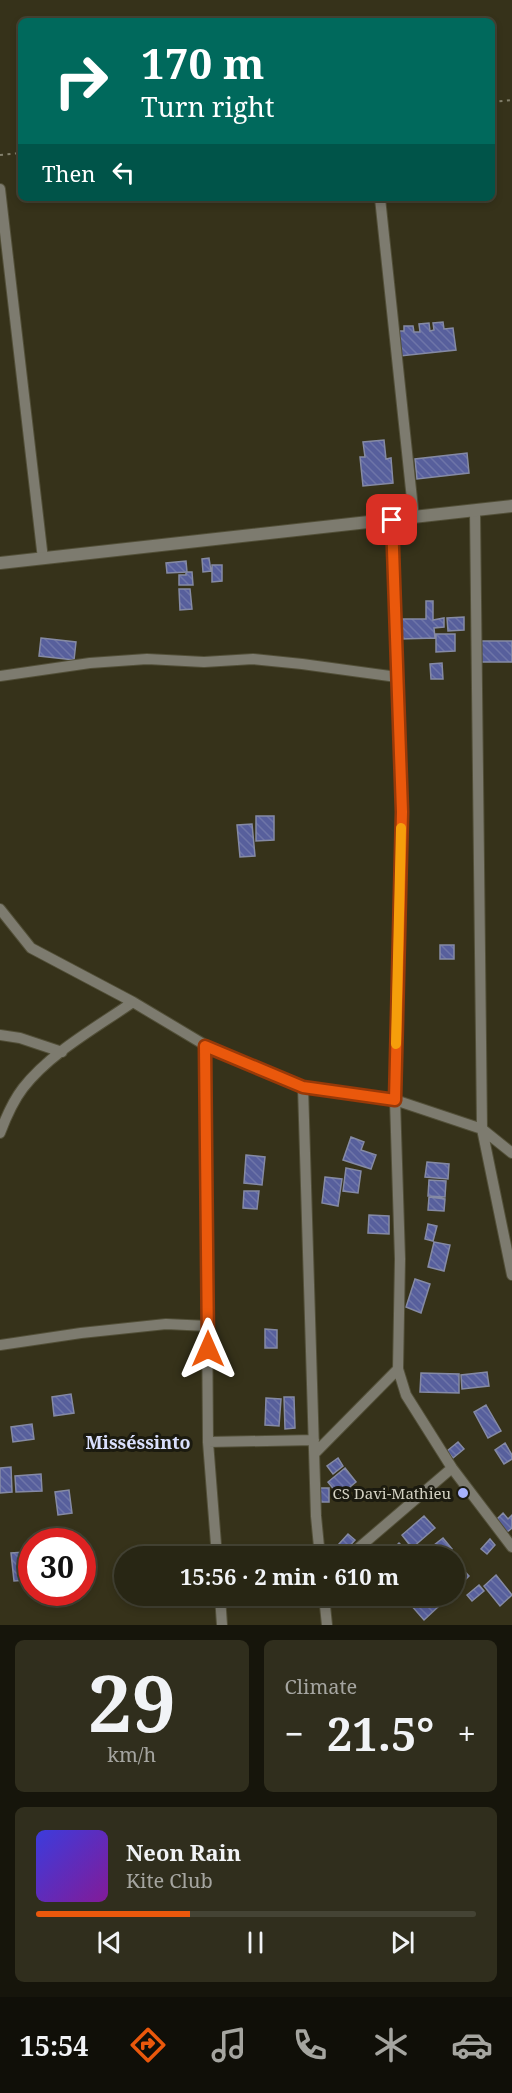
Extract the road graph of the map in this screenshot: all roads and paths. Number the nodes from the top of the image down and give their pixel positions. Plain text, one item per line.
1 (512, 100) edge
2 (495, 102) edge
3 (18, 153) edge
4 (0, 155) edge
5 (0, 189) edge
6 (380, 201) edge
7 (512, 506) edge
8 (475, 511) junction
9 (414, 518) junction
10 (392, 520) junction
11 (43, 560) junction
12 (0, 563) edge
13 (0, 676) edge
14 (397, 677) junction
15 (0, 909) edge
16 (133, 1002) junction
17 (0, 1035) edge
18 (205, 1046) junction
19 (62, 1052) junction
20 (303, 1087) junction
21 (395, 1100) junction
22 (482, 1129) junction
23 (0, 1133) edge
24 (512, 1154) edge
25 (512, 1275) edge
26 (208, 1326) junction
27 (0, 1345) edge
28 (398, 1369) junction
29 (314, 1440) junction
30 (208, 1442) junction
31 (315, 1453) junction
32 (452, 1468) junction
33 (216, 1546) edge
34 (319, 1546) edge
35 (361, 1546) edge
36 (512, 1547) edge
37 (221, 1606) edge
38 (325, 1606) edge
39 (222, 1625) edge
40 (327, 1625) edge

1 - 2 path
3 - 4 path
5 - 11 street
6 - 9 street
7 - 8 street
8 - 9 street
8 - 22 street
9 - 10 street
10 - 11 street
10 - 14 street
11 - 12 street
13 - 14 street
14 - 21 street
15 - 16 street
16 - 18 street
16 - 19 street
17 - 19 street
18 - 20 street
18 - 26 street
19 - 23 street
20 - 21 street
20 - 29 street
21 - 22 street
21 - 28 street
22 - 24 street
22 - 25 street
26 - 27 street
26 - 30 street
28 - 31 street
28 - 32 street
29 - 30 street
29 - 31 street
30 - 33 street
31 - 34 street
32 - 35 street
32 - 36 street
37 - 39 street
38 - 40 street

